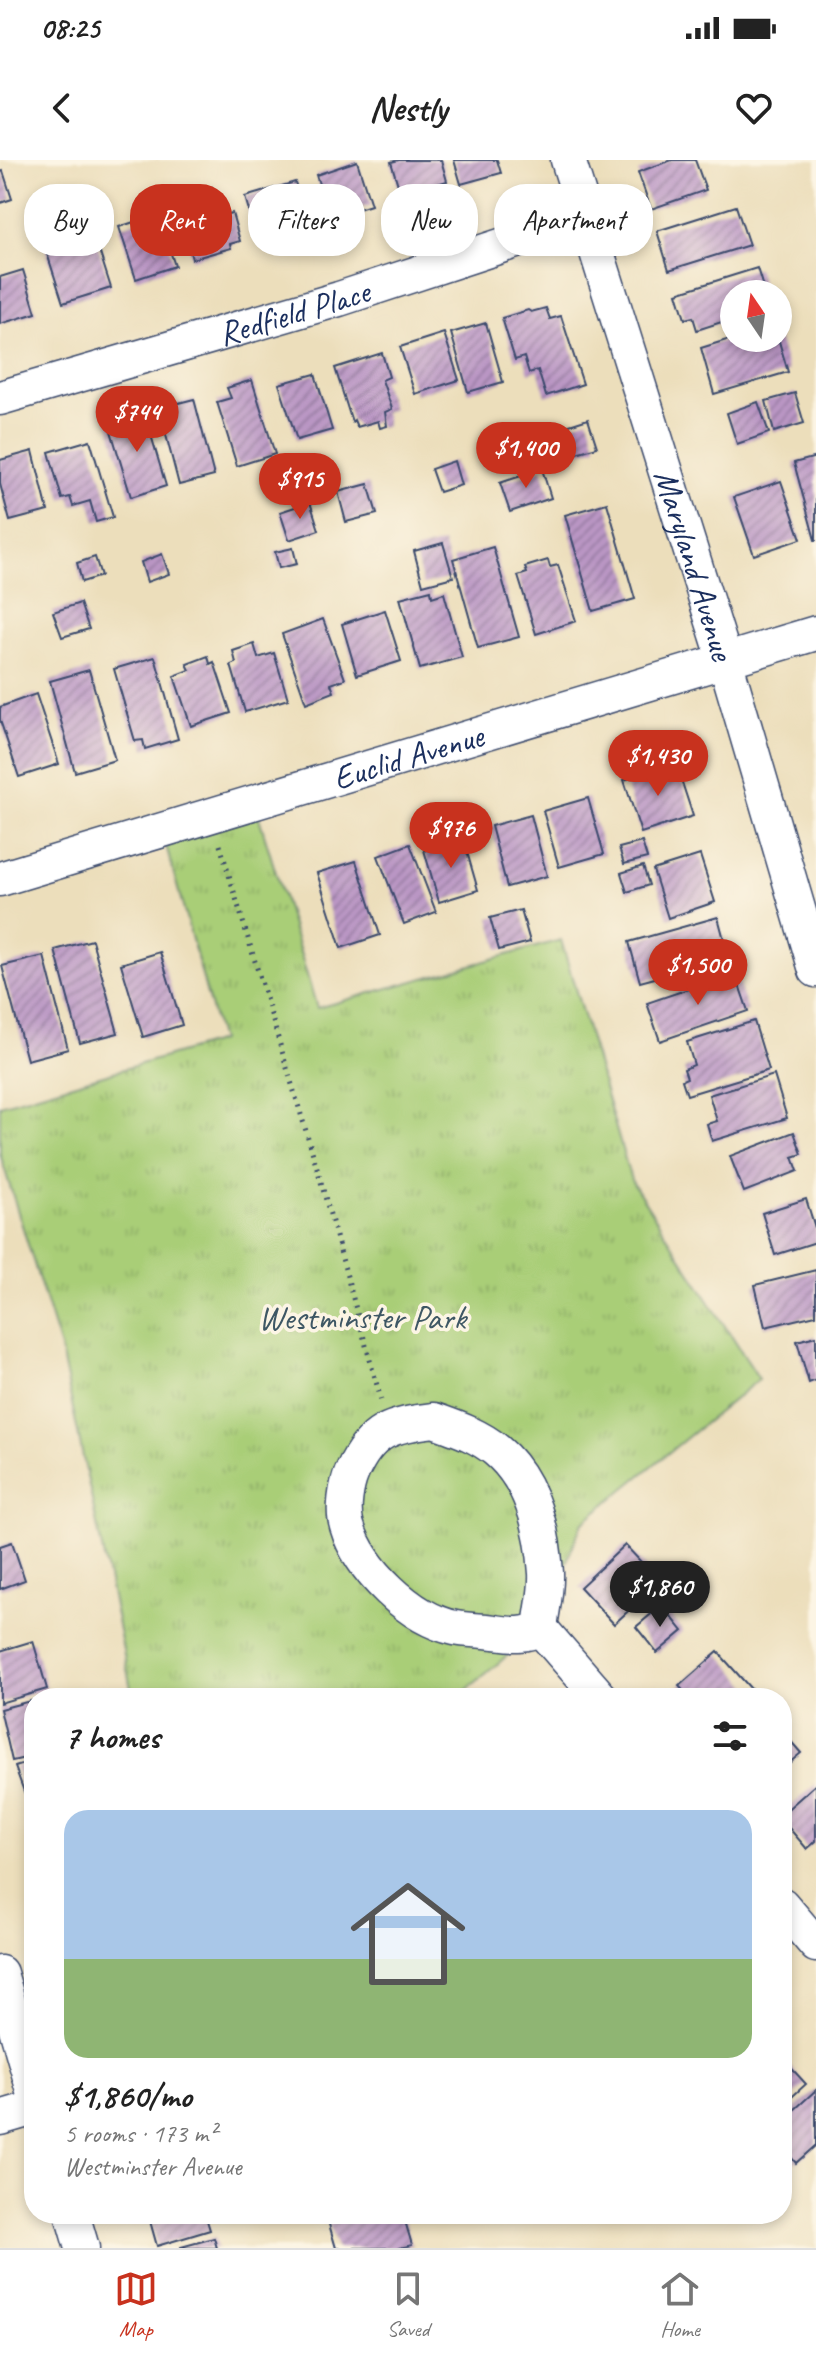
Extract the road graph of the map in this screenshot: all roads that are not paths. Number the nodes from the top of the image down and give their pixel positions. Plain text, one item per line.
1 (568, 160) edge
2 (575, 184) edge
3 (494, 248) edge
4 (598, 256) edge
5 (0, 398) edge
6 (816, 633) edge
7 (725, 660) junction
8 (0, 879) edge
9 (816, 970) edge
10 (540, 1628) junction
11 (592, 1688) edge
12 (792, 1917) edge
13 (816, 1945) edge
14 (0, 1973) edge
15 (24, 2056) edge
16 (24, 2111) edge
17 (0, 2118) edge
18 (75, 2224) edge
19 (82, 2248) edge

1 - 2 street, Maryland Avenue
3 - 5 street, Redfield Place
4 - 7 street, Maryland Avenue
6 - 7 street, Euclid Avenue
7 - 8 street, Euclid Avenue
7 - 9 street, Maryland Avenue
10 - 10 street
10 - 11 street
12 - 13 street
14 - 15 street
16 - 17 street
18 - 19 street

